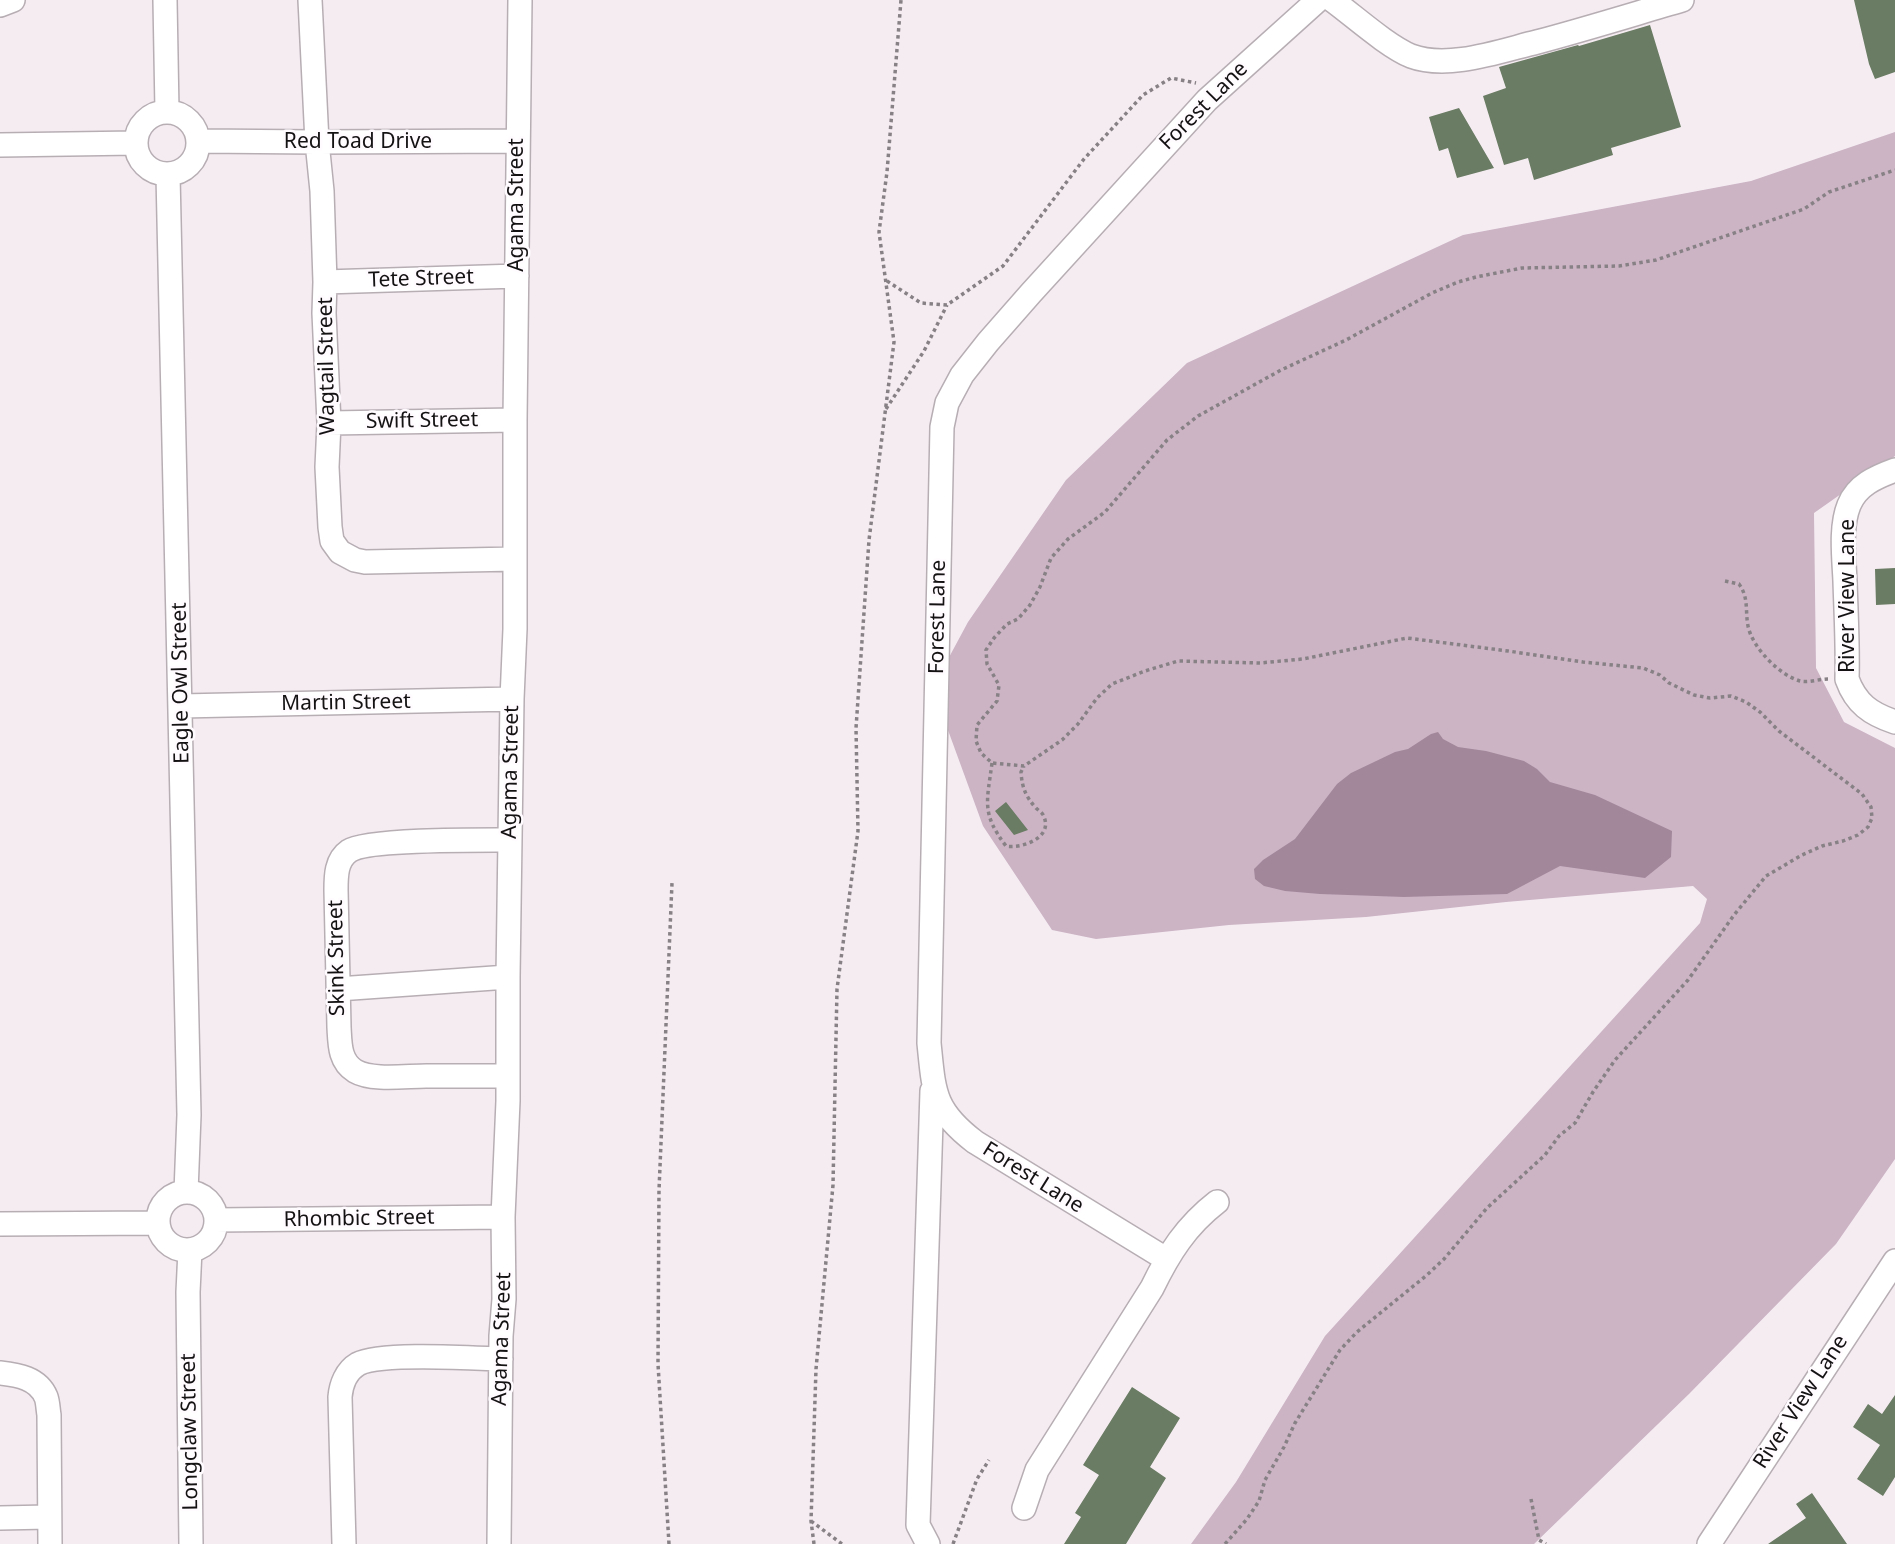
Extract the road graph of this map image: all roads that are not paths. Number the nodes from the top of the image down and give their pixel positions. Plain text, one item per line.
1 (13, 0) edge
2 (165, 0) edge
3 (310, 0) edge
4 (520, 0) edge
5 (1318, 0) edge
6 (1332, 0) edge
7 (1682, 0) edge
8 (0, 5) edge
9 (167, 111) junction
10 (199, 141) junction
11 (517, 141) junction
12 (317, 142) junction
13 (136, 144) junction
14 (0, 145) edge
15 (168, 174) junction
16 (517, 276) junction
17 (325, 282) junction
18 (515, 419) junction
19 (329, 423) junction
20 (1895, 470) edge
21 (515, 559) junction
22 (512, 699) junction
23 (181, 706) junction
24 (1895, 722) edge
25 (509, 839) junction
26 (508, 977) junction
27 (338, 989) junction
28 (508, 1076) junction
29 (932, 1077) junction
30 (186, 1192) junction
31 (1217, 1202) dead end
32 (502, 1217) junction
33 (216, 1220) junction
34 (158, 1223) junction
35 (0, 1224) edge
36 (190, 1251) junction
37 (1166, 1259) junction
38 (1895, 1261) edge
39 (501, 1359) junction
40 (0, 1373) edge
41 (1024, 1508) dead end
42 (48, 1517) junction
43 (0, 1518) edge
44 (50, 1544) edge
45 (191, 1544) edge
46 (344, 1544) edge
47 (499, 1544) edge
48 (928, 1544) edge
49 (1709, 1544) edge

1 - 8 street
2 - 9 street
3 - 12 street, Wagtail Street
4 - 11 street, Agama Street
5 - 29 street, Forest Lane
6 - 7 street
9 - 10 street
9 - 13 street
10 - 12 street, Red Toad Drive
10 - 15 street
11 - 12 street, Red Toad Drive
11 - 16 street, Agama Street
12 - 17 street, Wagtail Street
13 - 14 street
13 - 15 street
15 - 23 street, Eagle Owl Street
16 - 17 street, Tete Street
16 - 18 street, Agama Street
17 - 19 street, Wagtail Street
18 - 19 street, Swift Street
18 - 21 street, Agama Street
19 - 21 street, Wagtail Street
20 - 24 street, River View Lane
21 - 22 street, Agama Street
22 - 23 street, Martin Street
22 - 25 street, Agama Street
23 - 30 street, Eagle Owl Street
25 - 26 street, Agama Street
25 - 27 street, Skink Street
26 - 27 street
26 - 28 street, Agama Street
27 - 28 street, Skink Street
28 - 32 street, Agama Street
29 - 37 street, Forest Lane
29 - 48 street
30 - 33 street
30 - 34 street
31 - 37 street
32 - 33 street, Rhombic Street
32 - 39 street, Agama Street
33 - 36 street
34 - 35 street
34 - 36 street
36 - 45 street, Longclaw Street
37 - 41 street
38 - 49 street, River View Lane
39 - 46 street
39 - 47 street, Agama Street
40 - 42 street
42 - 43 street
42 - 44 street

